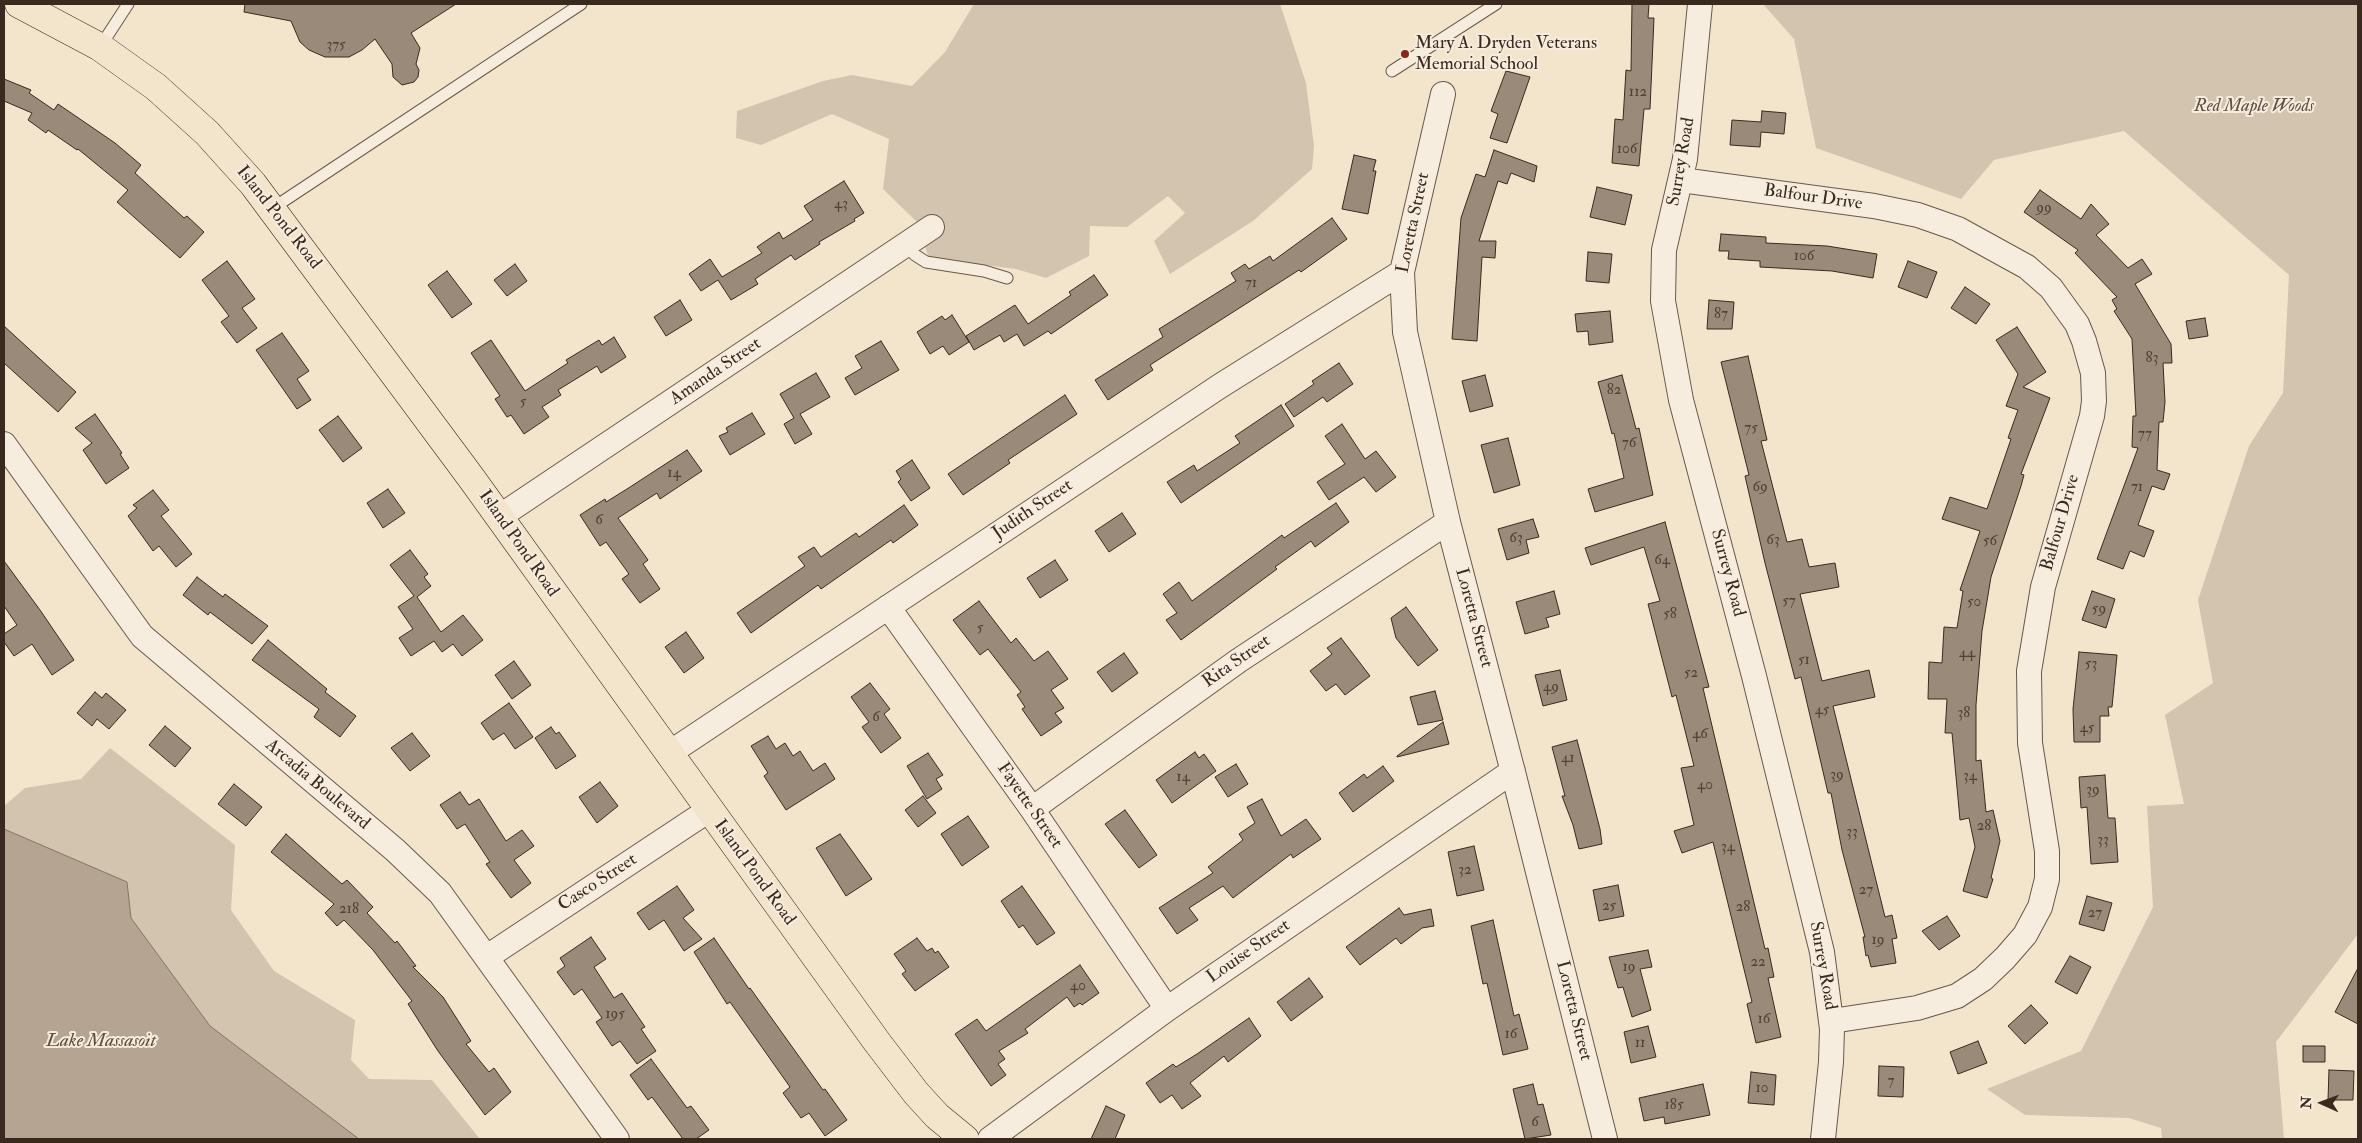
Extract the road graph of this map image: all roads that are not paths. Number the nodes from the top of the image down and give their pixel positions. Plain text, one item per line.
1 (19, 4) edge
2 (128, 4) edge
3 (581, 4) edge
4 (1496, 4) edge
5 (1700, 4) edge
6 (100, 47) junction
7 (1392, 71) dead end
8 (1443, 94) dead end
9 (1681, 180) junction
10 (272, 208) junction
11 (932, 227) dead end
12 (905, 246) junction
13 (1402, 272) junction
14 (1007, 278) dead end
15 (4, 444) edge
16 (499, 517) junction
17 (1448, 522) junction
18 (888, 606) junction
19 (668, 754) junction
20 (1513, 770) junction
21 (1032, 809) junction
22 (709, 810) junction
23 (487, 957) junction
24 (1167, 1009) junction
25 (1832, 1021) junction
26 (617, 1139) edge
27 (965, 1139) edge
28 (990, 1139) edge
29 (1605, 1139) edge
30 (1823, 1139) edge

1 - 6 main road, Island Pond Road
2 - 6 lane
3 - 10 lane
4 - 7 lane
5 - 9 street, Surrey Road
6 - 10 main road, Island Pond Road
8 - 13 street, Loretta Street
9 - 25 street, Surrey Road
9 - 25 street, Balfour Drive
10 - 16 main road, Island Pond Road
11 - 12 street, Amanda Street
12 - 14 lane
12 - 16 street, Amanda Street
13 - 17 street, Loretta Street
13 - 18 street, Judith Street
15 - 23 street, Arcadia Boulevard
16 - 19 main road, Island Pond Road
17 - 20 street, Loretta Street
17 - 21 street, Rita Street
18 - 19 street, Judith Street
18 - 21 street, Fayette Street
19 - 22 main road, Island Pond Road
20 - 24 street, Louise Street
20 - 29 street, Loretta Street
21 - 24 street, Fayette Street
22 - 23 street, Casco Street
22 - 27 main road, Island Pond Road
23 - 26 street, Arcadia Boulevard
24 - 28 street, Louise Street
25 - 30 street, Surrey Road

